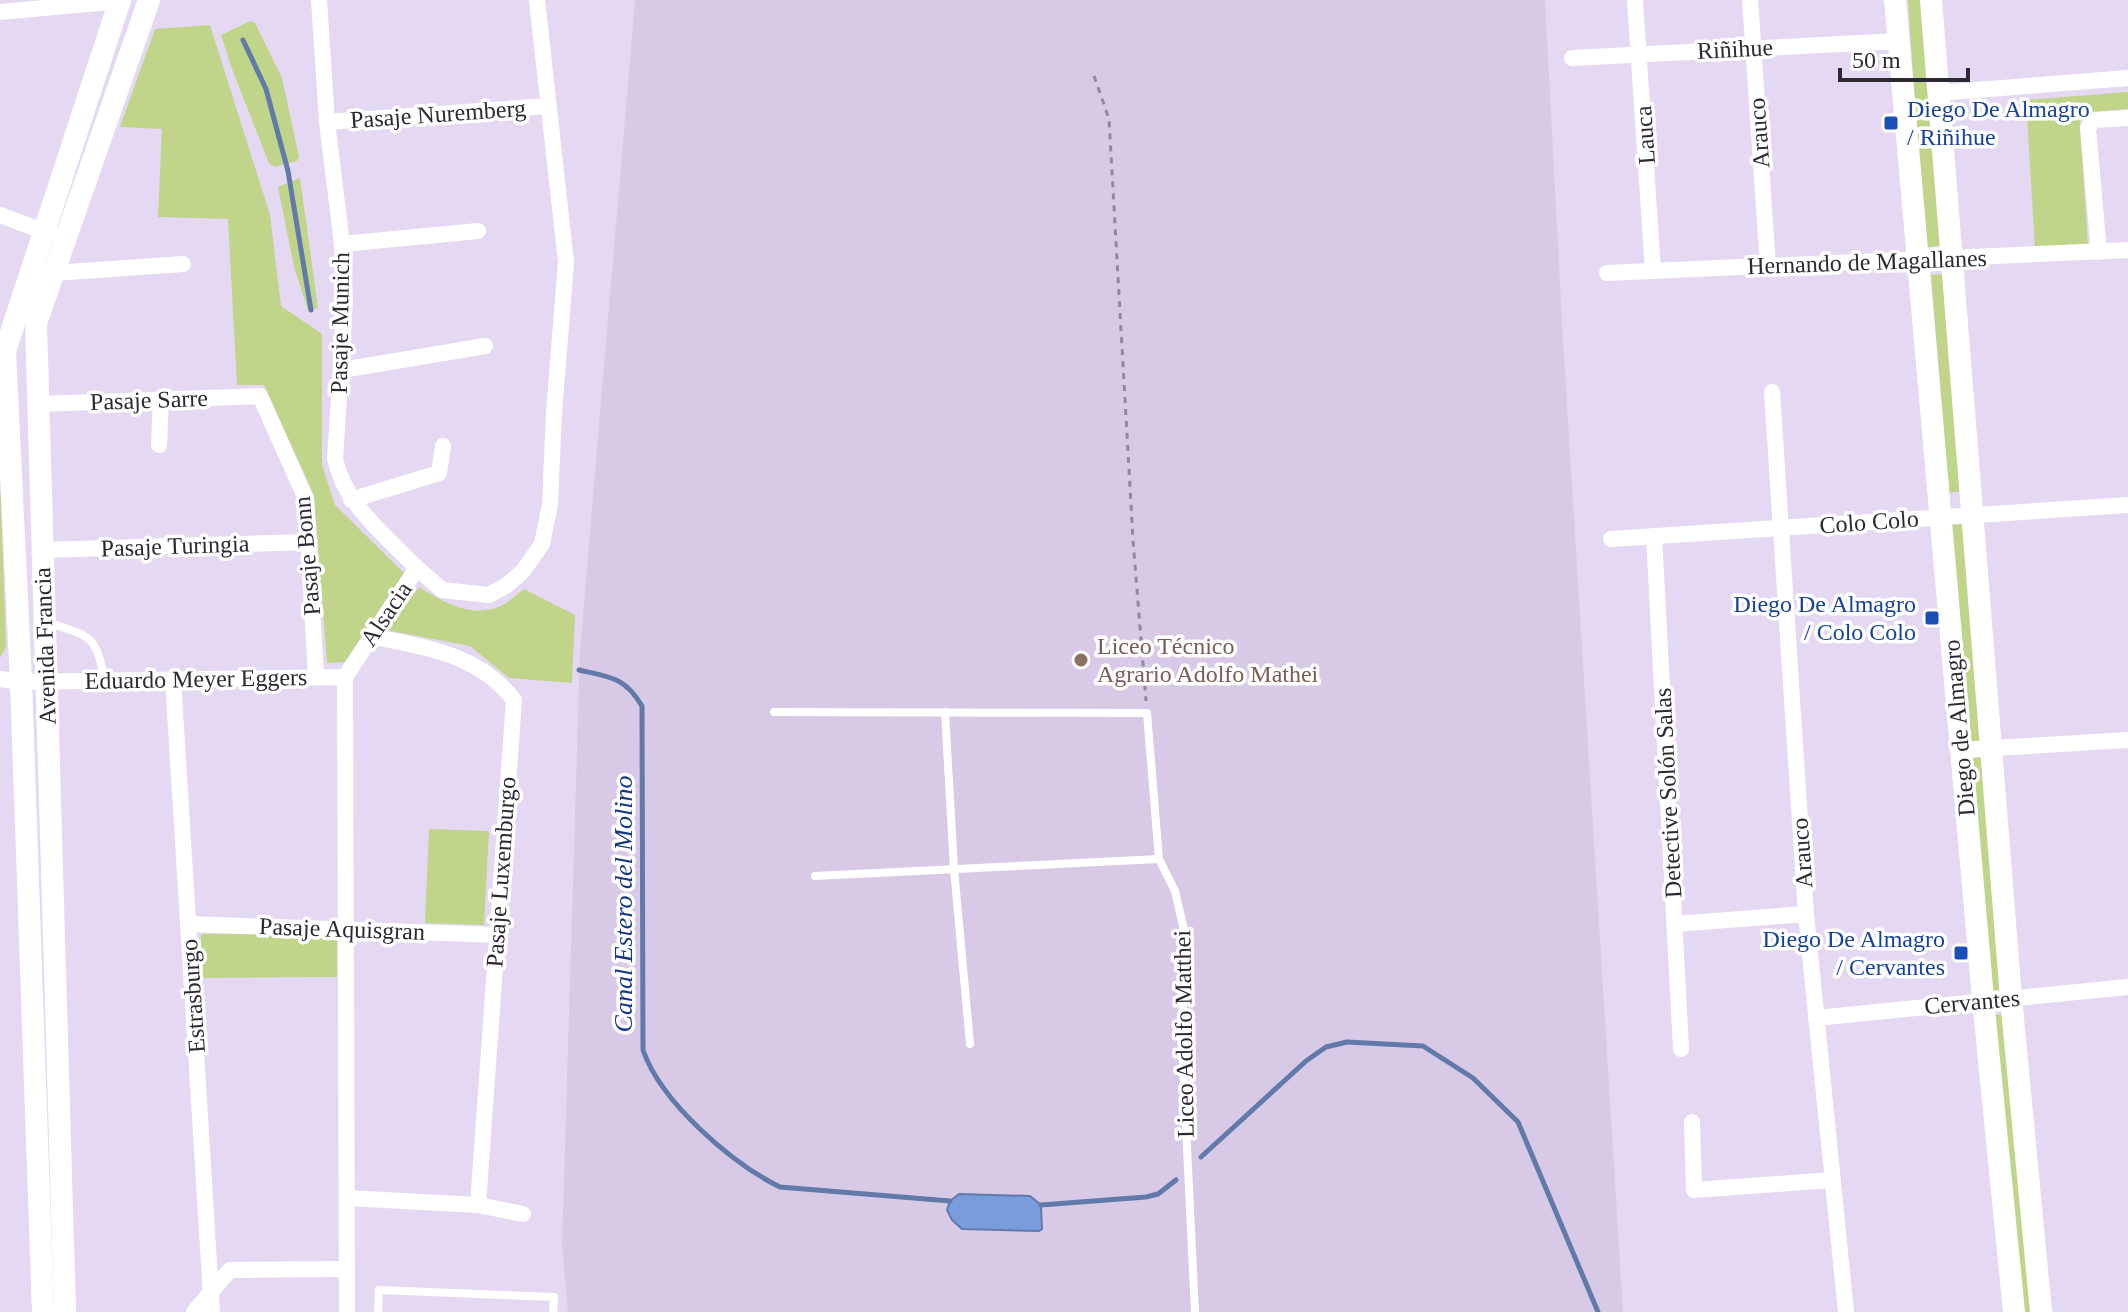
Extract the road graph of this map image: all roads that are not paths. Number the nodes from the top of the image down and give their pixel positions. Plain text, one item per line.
1 (120, 0) edge
2 (130, 0) edge
3 (149, 0) edge
4 (319, 0) edge
5 (537, 0) edge
6 (1635, 0) edge
7 (1750, 0) edge
8 (1895, 0) edge
9 (1931, 0) edge
10 (0, 12) edge
11 (1898, 41) junction
12 (1753, 48) junction
13 (1640, 54) junction
14 (1572, 58) dead end
15 (2128, 78) edge
16 (1938, 93) junction
17 (548, 106) junction
18 (2128, 118) edge
19 (327, 122) junction
20 (0, 215) edge
21 (478, 231) dead end
22 (55, 236) junction
23 (342, 244) junction
24 (2128, 250) edge
25 (2099, 252) junction
26 (1951, 258) junction
27 (1918, 259) junction
28 (183, 264) dead end
29 (1768, 266) junction
30 (1653, 271) junction
31 (54, 273) junction
32 (1607, 273) dead end
33 (485, 346) dead end
34 (3, 358) edge
35 (342, 370) junction
36 (1772, 392) dead end
37 (260, 396) joint
38 (161, 399) junction
39 (38, 404) junction
40 (1966, 438) junction
41 (1934, 442) junction
42 (159, 445) dead end
43 (443, 446) dead end
44 (40, 483) junction
45 (12, 486) junction
46 (351, 500) junction
47 (2128, 505) edge
48 (1972, 515) junction
49 (1940, 517) junction
50 (1779, 528) junction
51 (1654, 536) junction
52 (1611, 539) dead end
53 (308, 542) junction
54 (42, 550) junction
55 (417, 568) junction
56 (45, 621) junction
57 (371, 636) junction
58 (316, 677) junction
59 (345, 677) junction
60 (173, 679) junction
61 (105, 680) junction
62 (10, 681) edge
63 (46, 681) junction
64 (774, 712) dead end
65 (945, 712) junction
66 (2128, 740) edge
67 (1991, 747) junction
68 (1961, 750) junction
69 (1159, 859) junction
70 (954, 869) junction
71 (815, 876) dead end
72 (1806, 914) junction
73 (188, 924) junction
74 (1675, 924) junction
75 (345, 929) junction
76 (497, 935) junction
77 (2128, 987) edge
78 (2011, 998) junction
79 (1983, 999) junction
80 (1816, 1018) junction
81 (970, 1044) dead end
82 (1681, 1049) dead end
83 (1692, 1122) dead end
84 (1833, 1180) junction
85 (347, 1198) junction
86 (478, 1205) junction
87 (523, 1214) dead end
88 (347, 1269) junction
89 (212, 1292) junction
90 (43, 1312) edge
91 (65, 1312) edge
92 (194, 1312) edge
93 (212, 1312) edge
94 (347, 1312) edge
95 (378, 1312) edge
96 (553, 1312) edge
97 (1195, 1312) edge
98 (1846, 1312) edge
99 (2014, 1312) edge
100 (2041, 1312) edge

1 - 2 main road
1 - 10 street
1 - 22 main road, Avenida Francia
3 - 22 main road, Avenida Francia
4 - 19 street, Pasaje Munich
5 - 17 street, Alsacia
6 - 13 street, Lauca
7 - 12 street, Arauco
8 - 11 main road, Diego de Almagro
9 - 16 main road, Diego de Almagro
11 - 12 street, Riñihue
11 - 27 main road, Diego de Almagro
12 - 13 street, Riñihue
12 - 29 street, Arauco
13 - 14 street, Riñihue
13 - 30 street, Lauca
15 - 16 street
16 - 26 main road, Diego de Almagro
17 - 19 street, Pasaje Nuremberg
17 - 55 street, Alsacia
18 - 25 street
19 - 23 street, Pasaje Munich
20 - 22 street
21 - 23 street
22 - 31 main road, Avenida Francia
22 - 34 main road, Avenida Francia
23 - 35 street, Pasaje Munich
24 - 25 street, Hernando de Magallanes
25 - 26 street, Hernando de Magallanes
26 - 27 street, Hernando de Magallanes
26 - 40 main road, Diego de Almagro
27 - 29 street, Hernando de Magallanes
27 - 41 main road, Diego de Almagro
28 - 31 street
29 - 30 street, Hernando de Magallanes
30 - 32 street, Hernando de Magallanes
31 - 39 main road, Avenida Francia
33 - 35 street
34 - 45 main road, Avenida Francia
35 - 46 street, Pasaje Munich
36 - 50 street, Arauco
37 - 38 street, Pasaje Sarre
37 - 53 street, Pasaje Bonn
38 - 39 street, Pasaje Sarre
38 - 42 street
39 - 44 main road, Avenida Francia
40 - 41 main road
40 - 48 main road, Diego de Almagro
41 - 49 main road, Diego de Almagro
43 - 46 street
44 - 45 main road
44 - 54 main road, Avenida Francia
45 - 62 main road, Avenida Francia
46 - 55 street, Pasaje Munich
47 - 48 street, Colo Colo
48 - 49 street, Colo Colo
48 - 67 main road, Diego de Almagro
49 - 50 street, Colo Colo
49 - 68 main road, Diego de Almagro
50 - 51 street, Colo Colo
50 - 72 street, Arauco
51 - 52 street, Colo Colo
51 - 74 street, Detective Solón Salas
53 - 54 street, Pasaje Turingia
53 - 58 street, Pasaje Bonn
54 - 56 main road, Avenida Francia
55 - 57 street, Alsacia
56 - 61 lane
56 - 63 main road, Avenida Francia
57 - 59 street, Alsacia
57 - 76 street, Pasaje Luxemburgo
58 - 59 street, Eduardo Meyer Eggers
58 - 60 street, Eduardo Meyer Eggers
59 - 75 street
60 - 61 street, Eduardo Meyer Eggers
60 - 73 street, Estrasburgo
61 - 63 street, Eduardo Meyer Eggers
62 - 63 street, Eduardo Meyer Eggers
62 - 90 main road, Avenida Francia
63 - 91 main road, Avenida Francia
64 - 65 lane
65 - 69 lane, Liceo Adolfo Matthei
65 - 70 lane
66 - 67 street
67 - 68 street
67 - 78 main road, Diego de Almagro
68 - 79 main road, Diego de Almagro
69 - 70 lane
69 - 97 lane, Liceo Adolfo Matthei
70 - 71 lane
70 - 81 lane
72 - 74 street
72 - 80 street, Arauco
73 - 75 street, Pasaje Aquisgran
73 - 89 street, Estrasburgo
74 - 82 street, Detective Solón Salas
75 - 76 street, Pasaje Aquisgran
75 - 85 street
76 - 86 street, Pasaje Luxemburgo
77 - 78 street, Cervantes
78 - 79 street, Cervantes
78 - 100 main road, Diego de Almagro
79 - 80 street, Cervantes
79 - 99 main road, Diego de Almagro
80 - 84 street, Arauco
83 - 84 street
84 - 98 street, Arauco
85 - 86 street
85 - 88 street
86 - 87 street
88 - 89 street
88 - 94 street
89 - 92 street
89 - 93 street, Estrasburgo
95 - 96 lane

